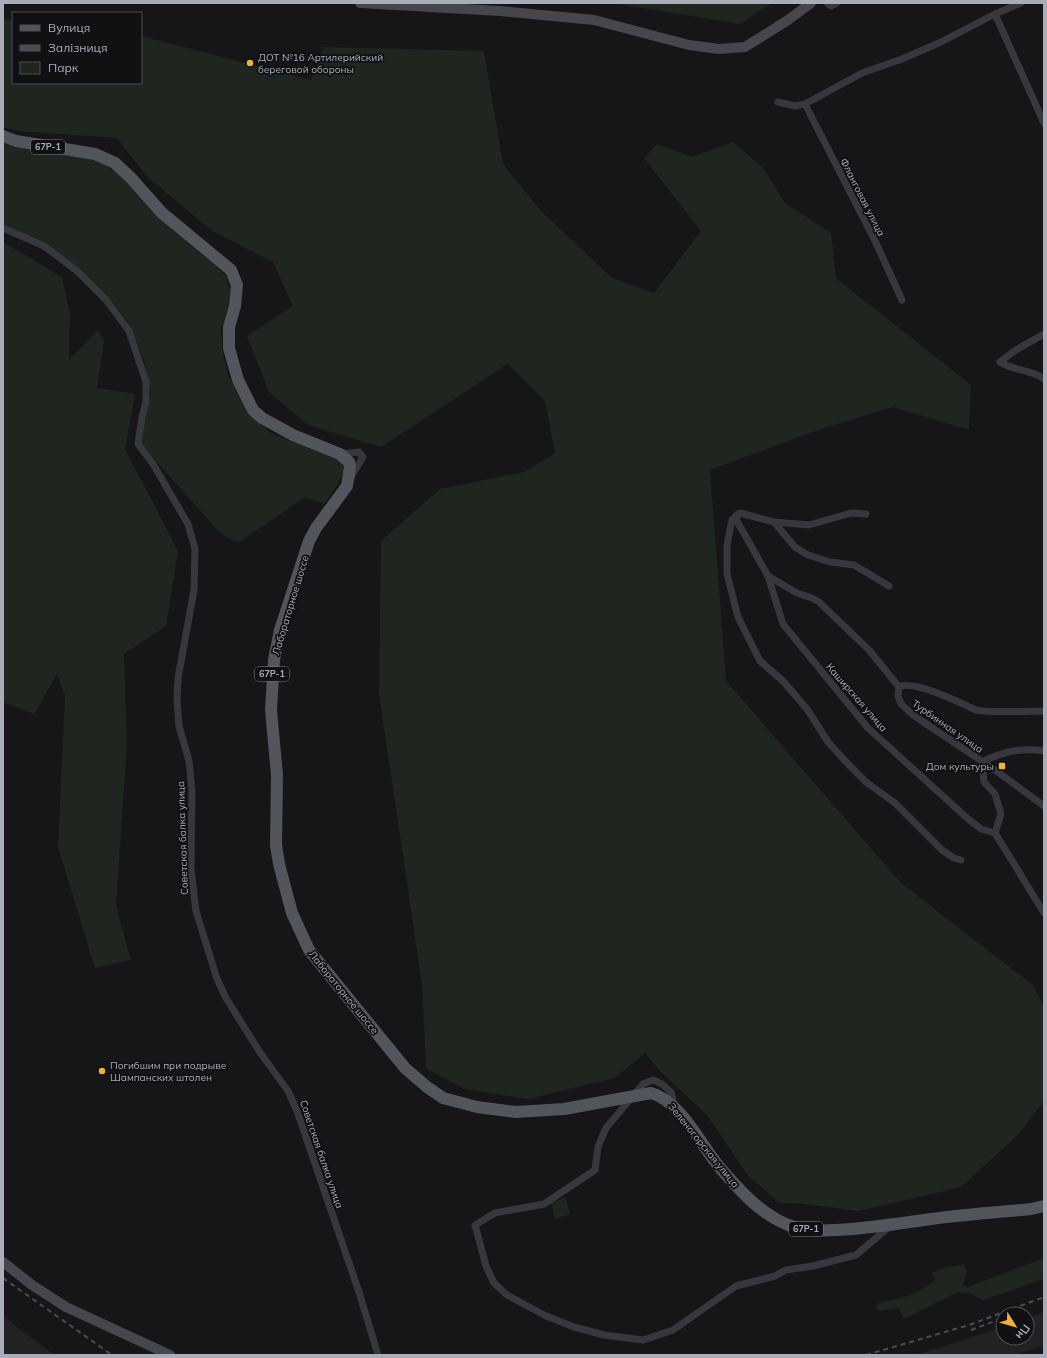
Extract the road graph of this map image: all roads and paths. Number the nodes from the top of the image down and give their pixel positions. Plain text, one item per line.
1 (360, 3) edge
2 (811, 3) edge
3 (827, 3) edge
4 (837, 3) edge
5 (1021, 3) edge
6 (995, 14) junction
7 (778, 102) dead end
8 (804, 104) junction
9 (1044, 123) edge
10 (3, 136) edge
11 (3, 228) edge
12 (902, 300) dead end
13 (1044, 334) edge
14 (1044, 379) edge
15 (866, 514) dead end
16 (737, 518) junction
17 (774, 522) junction
18 (768, 576) junction
19 (889, 586) dead end
20 (899, 687) junction
21 (1044, 711) edge
22 (1044, 751) edge
23 (982, 762) junction
24 (1044, 806) edge
25 (995, 833) junction
26 (961, 860) dead end
27 (1044, 913) edge
28 (629, 1096) junction
29 (1044, 1206) edge
30 (893, 1224) junction
31 (3, 1262) edge
32 (170, 1355) edge
33 (378, 1355) edge

1 - 2 main road
3 - 4 street
5 - 6 street
6 - 8 street
6 - 9 street
7 - 8 street
8 - 12 street, Фланговая улица
10 - 28 main road, Лабораторное шоссе / 67Р-1
11 - 33 street, Советская балка улица
13 - 14 street
15 - 17 street
16 - 17 street
16 - 18 street, Каширская улица
16 - 26 street
17 - 19 street
18 - 20 street, Турбинная улица
18 - 25 street, Каширская улица
20 - 21 street
20 - 23 street, Турбинная улица
22 - 23 street
23 - 24 street, Турбинная улица
23 - 25 street
25 - 27 street
28 - 30 main road, Зеленогорская улица / 67Р-1
28 - 30 street
29 - 30 main road, Зеленогорская улица / 67Р-1
31 - 32 main road

